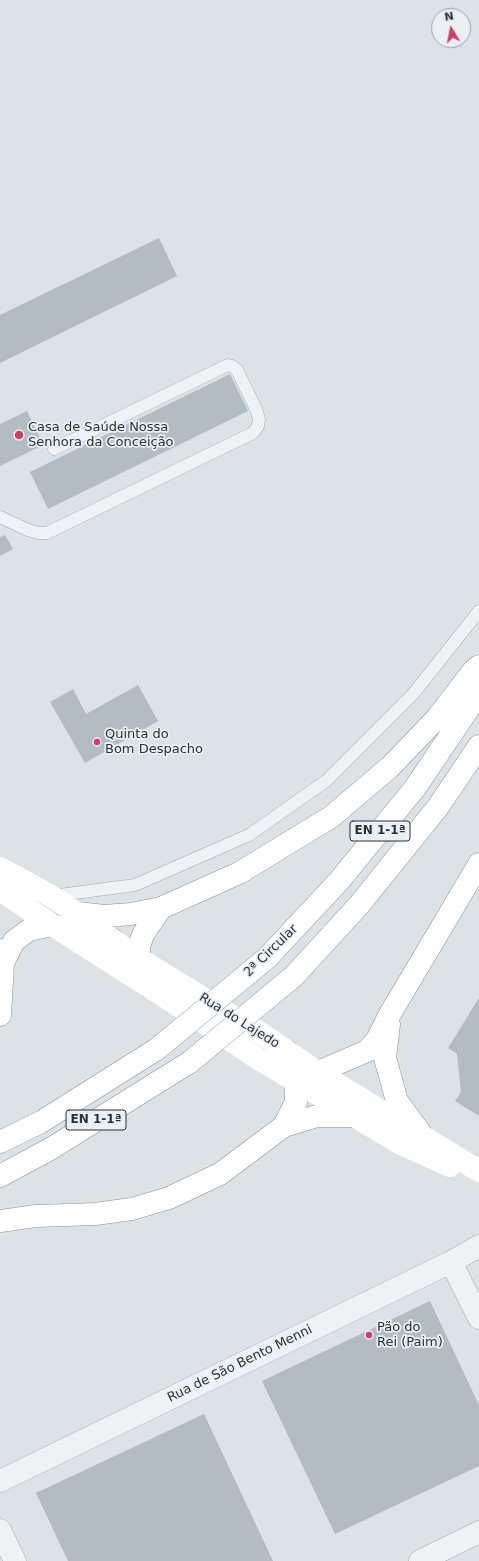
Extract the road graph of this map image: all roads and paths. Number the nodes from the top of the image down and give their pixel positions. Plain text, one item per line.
1 (54, 449) dead end
2 (0, 517) edge
3 (479, 611) edge
4 (479, 666) edge
5 (479, 694) edge
6 (479, 746) edge
7 (479, 864) edge
8 (0, 868) edge
9 (0, 890) edge
10 (51, 896) junction
11 (161, 908) junction
12 (78, 913) junction
13 (52, 925) junction
14 (112, 939) junction
15 (2, 956) edge
16 (139, 959) junction
17 (150, 987) junction
18 (390, 1014) junction
19 (0, 1015) edge
20 (288, 1052) junction
21 (319, 1073) junction
22 (297, 1082) junction
23 (356, 1116) junction
24 (284, 1126) junction
25 (422, 1135) junction
26 (0, 1142) edge
27 (479, 1171) edge
28 (0, 1176) edge
29 (479, 1179) edge
30 (0, 1221) edge
31 (479, 1246) edge
32 (451, 1262) junction
33 (479, 1318) edge
34 (0, 1481) edge
35 (0, 1530) edge
36 (479, 1532) edge
37 (15, 1561) edge
38 (420, 1561) edge

1 - 2 lane
3 - 10 lane
4 - 11 main road
5 - 26 main road, 2ª Circular / EN 1-1ª, bridge
6 - 28 main road, EN 1-1ª, bridge
7 - 18 main road
8 - 10 main road, Rua do Lajedo
9 - 13 main road
10 - 12 main road, Rua do Lajedo
11 - 12 main road
11 - 16 main road
12 - 14 main road, Rua do Lajedo
13 - 14 main road
13 - 15 main road
13 - 17 main road
14 - 16 main road, Rua do Lajedo
15 - 19 main road
16 - 17 main road
16 - 20 main road, Rua do Lajedo
17 - 22 main road
18 - 21 main road
18 - 25 main road
20 - 21 main road, Rua do Lajedo
20 - 22 main road
21 - 22 main road
21 - 25 main road, Rua do Lajedo
22 - 23 main road
22 - 24 main road
23 - 24 main road
23 - 29 main road
24 - 30 main road
25 - 27 main road, Rua do Lajedo
31 - 32 street, Rua de São Bento Menni
32 - 33 street
32 - 34 street, Rua de São Bento Menni
35 - 37 street
36 - 38 street

